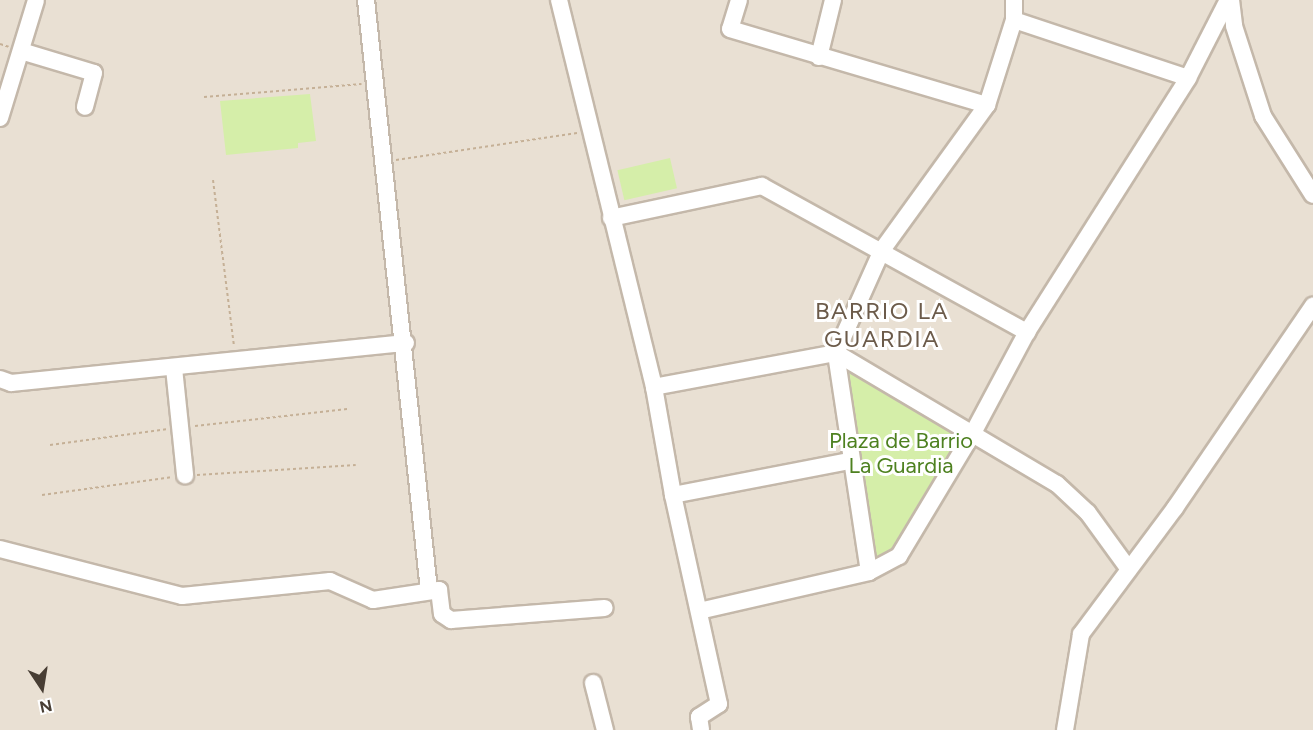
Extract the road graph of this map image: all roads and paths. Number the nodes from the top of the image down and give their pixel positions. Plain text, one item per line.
1 (36, 0) edge
2 (366, 0) edge
3 (559, 0) edge
4 (739, 0) edge
5 (833, 0) edge
6 (1014, 0) edge
7 (1230, 0) edge
8 (1014, 20) junction
9 (21, 51) junction
10 (819, 57) junction
11 (1188, 78) junction
12 (375, 83) junction
13 (204, 97) dead end
14 (987, 105) junction
15 (85, 106) dead end
16 (0, 118) edge
17 (591, 131) junction
18 (384, 162) junction
19 (213, 180) dead end
20 (1313, 195) edge
21 (611, 218) junction
22 (882, 249) junction
23 (1313, 306) edge
24 (1027, 332) junction
25 (406, 343) junction
26 (836, 353) junction
27 (236, 362) junction
28 (174, 368) junction
29 (0, 379) edge
30 (654, 387) junction
31 (347, 409) dead end
32 (180, 428) junction
33 (973, 433) junction
34 (50, 445) dead end
35 (850, 461) junction
36 (185, 475) dead end
37 (673, 495) junction
38 (0, 549) edge
39 (1128, 568) junction
40 (869, 572) junction
41 (429, 590) junction
42 (605, 608) dead end
43 (699, 611) junction
44 (593, 683) dead end
45 (605, 730) edge
46 (701, 730) edge
47 (1065, 730) edge

1 - 9 street
2 - 12 street
3 - 17 street
4 - 10 street
5 - 10 street
6 - 8 street
7 - 11 street
7 - 20 street
8 - 11 street
8 - 14 street
9 - 15 street
9 - 16 street
10 - 14 street
11 - 24 street
12 - 13 path
12 - 18 street
14 - 22 street
17 - 18 path
17 - 21 street
18 - 25 street
19 - 27 path
21 - 22 street
21 - 30 street
22 - 24 street
22 - 26 street
23 - 39 street
24 - 33 street
25 - 27 street
25 - 41 street
26 - 30 street
26 - 33 street
26 - 35 street
27 - 28 street
28 - 29 street
28 - 32 street
30 - 37 street
31 - 32 path
32 - 34 path
32 - 36 street
33 - 39 street
33 - 40 street
35 - 37 street
35 - 40 street
37 - 43 street
38 - 41 street
39 - 47 street
40 - 43 street
41 - 42 street
43 - 46 street
44 - 45 street

